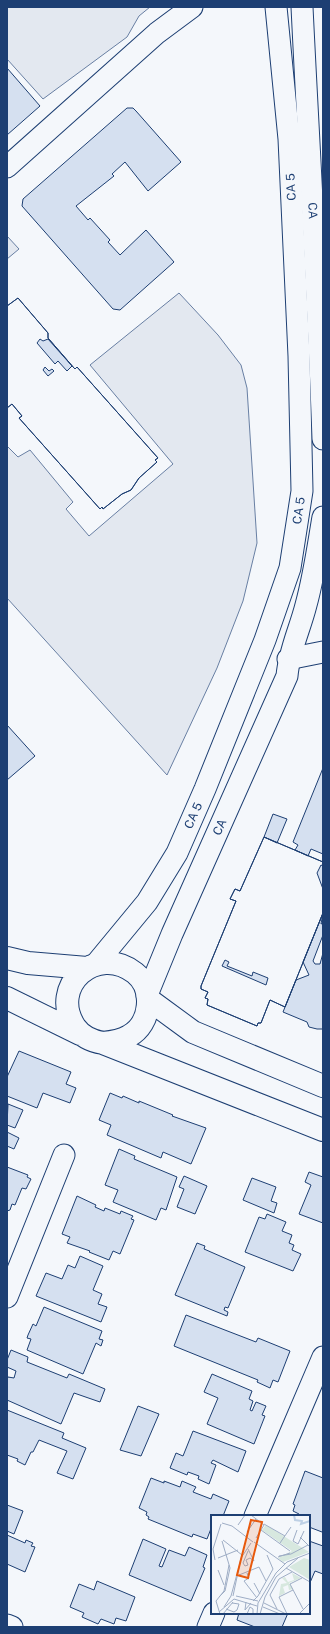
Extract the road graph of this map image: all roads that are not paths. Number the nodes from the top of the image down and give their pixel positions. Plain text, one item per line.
1 (192, 7) edge
2 (276, 7) edge
3 (302, 7) edge
4 (7, 167) edge
5 (318, 232) edge
6 (321, 308) edge
7 (299, 356) junction
8 (320, 357) junction
9 (323, 439) edge
10 (323, 517) edge
11 (309, 595) junction
12 (323, 611) edge
13 (323, 652) edge
14 (288, 659) junction
15 (7, 958) edge
16 (91, 967) junction
17 (148, 997) junction
18 (7, 998) edge
19 (80, 1034) junction
20 (103, 1043) junction
21 (323, 1086) edge
22 (323, 1130) edge
23 (64, 1155) dead end
24 (7, 1297) edge
25 (323, 1358) edge
26 (255, 1515) edge
27 (214, 1614) edge
28 (7, 1625) edge
29 (12, 1627) edge
30 (208, 1627) edge

1 - 4 street
2 - 7 street, CA 5
3 - 5 street, CA
5 - 6 street, CA
6 - 8 street, CA
7 - 8 street
7 - 16 street, CA 5
8 - 9 street, CA
10 - 11 street, CA
11 - 12 street
11 - 14 street, CA
13 - 14 street
14 - 17 street, CA
15 - 16 main road
16 - 17 main road
16 - 19 main road
17 - 20 main road
17 - 21 main road
18 - 19 main road
19 - 20 main road
20 - 22 main road
23 - 24 street
25 - 26 street
27 - 30 street
28 - 29 street

